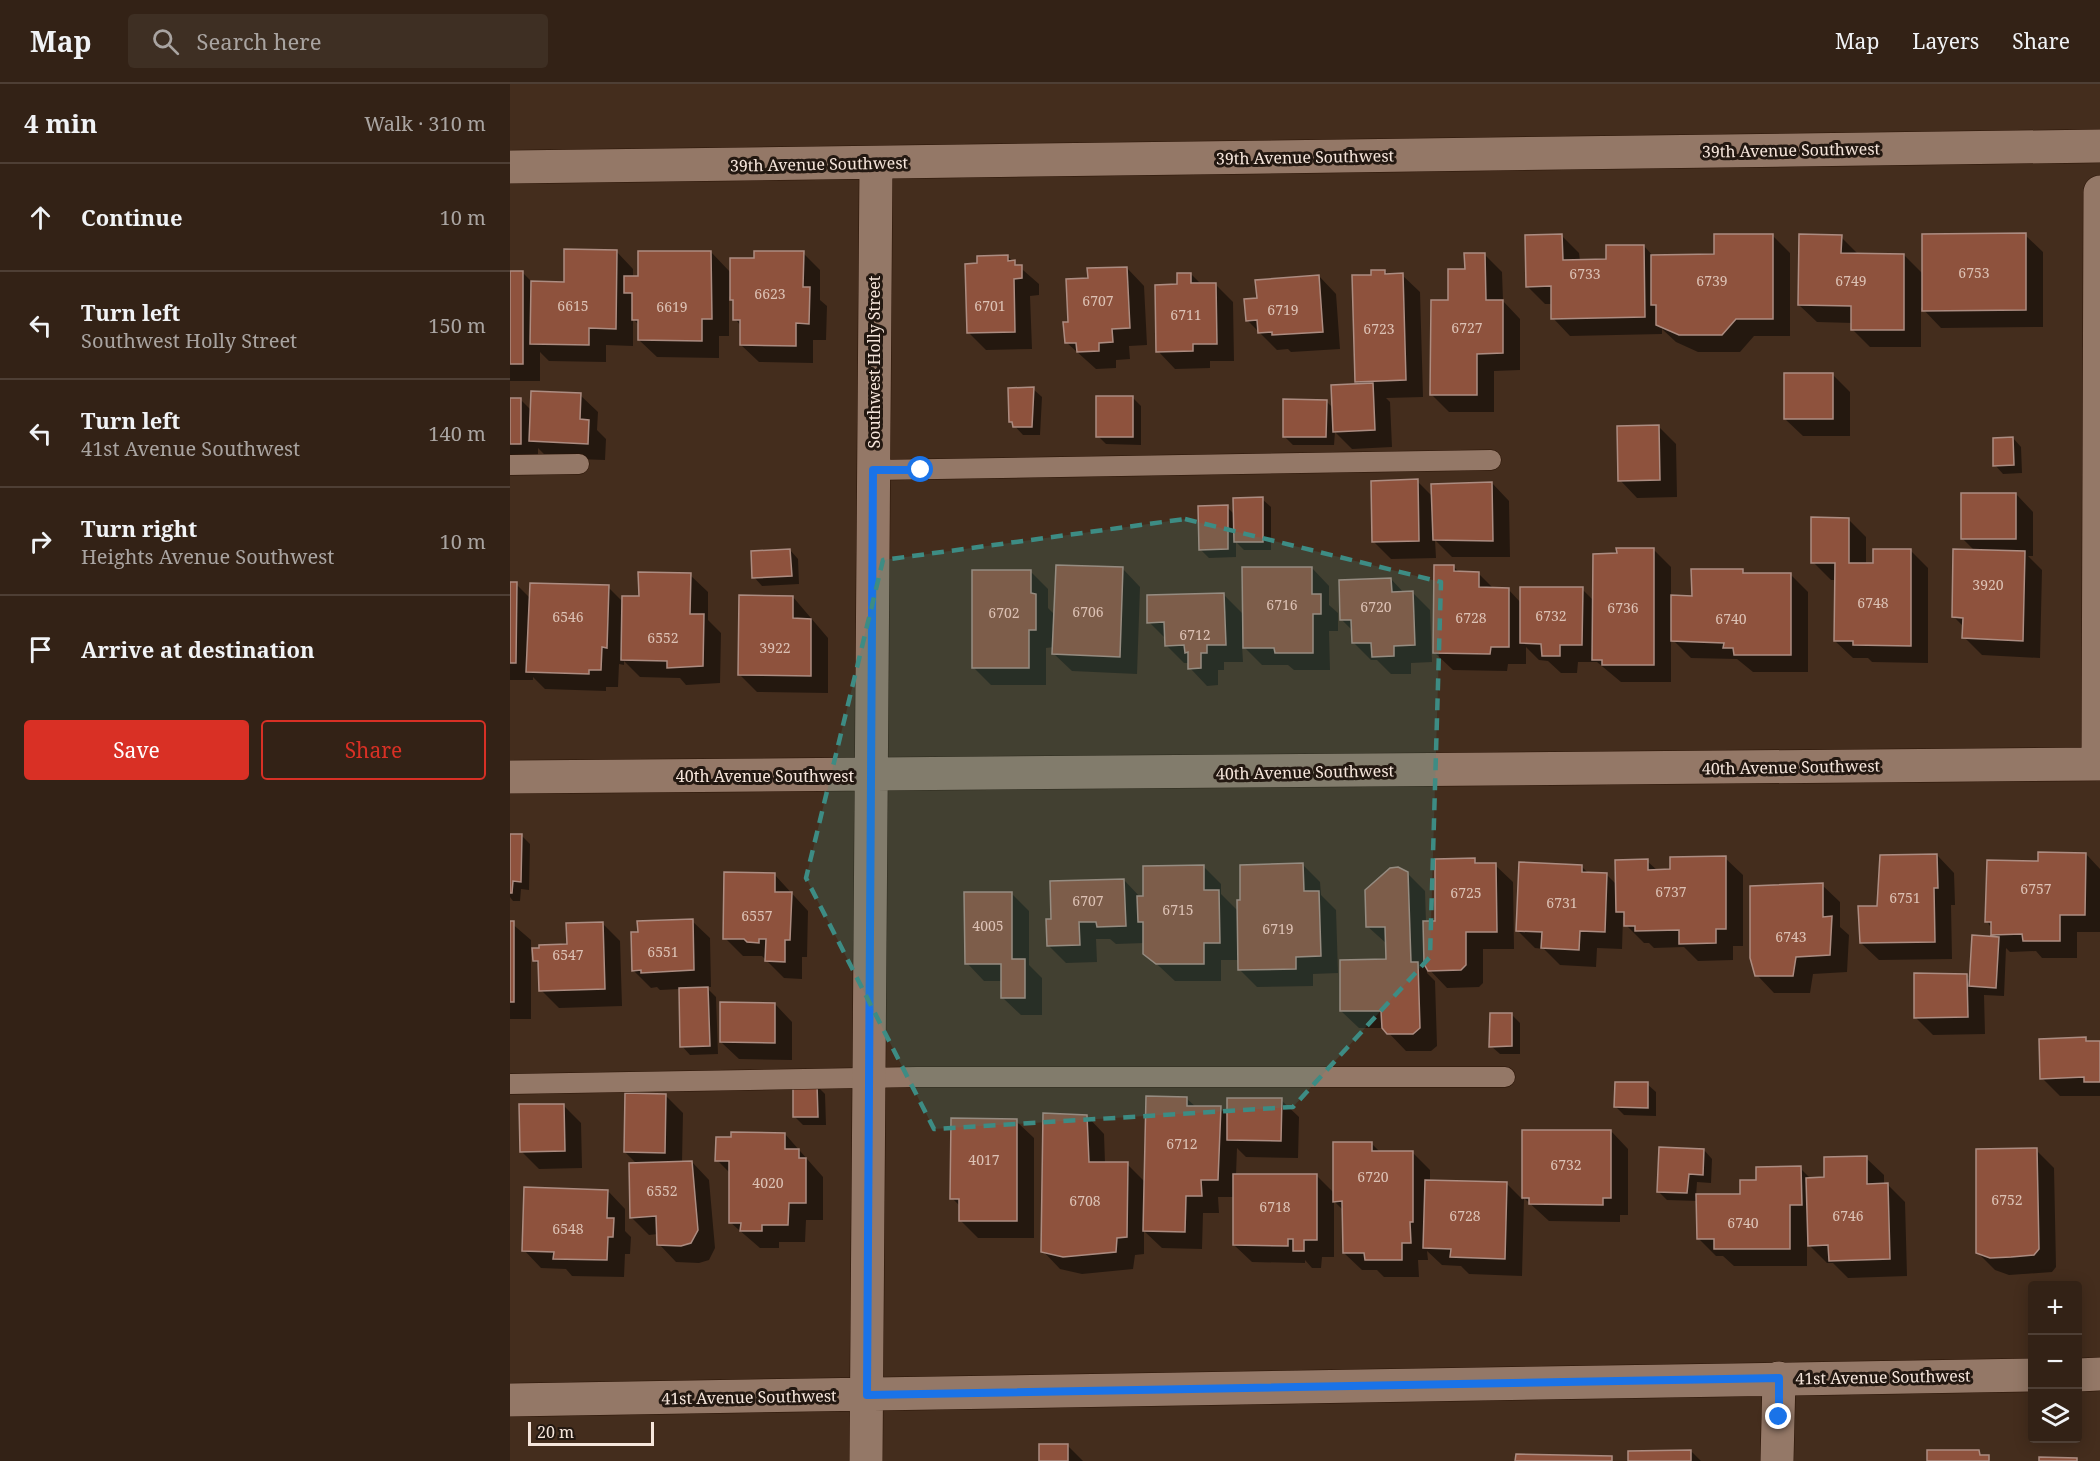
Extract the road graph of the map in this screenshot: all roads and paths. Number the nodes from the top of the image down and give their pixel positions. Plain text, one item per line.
1 (2100, 146) edge
2 (876, 164) junction
3 (510, 167) edge
4 (2100, 192) edge
5 (1491, 460) dead end
6 (579, 464) dead end
7 (510, 465) edge
8 (873, 470) junction
9 (2099, 764) edge
10 (871, 776) junction
11 (510, 777) edge
12 (869, 1077) junction
13 (1505, 1077) dead end
14 (510, 1084) edge
15 (2100, 1374) edge
16 (2028, 1375) edge
17 (2082, 1375) edge
18 (1779, 1378) junction
19 (867, 1395) junction
20 (510, 1400) edge
21 (866, 1461) edge
22 (1778, 1461) edge

1 - 2 street, 39th Avenue Southwest
2 - 3 street, 39th Avenue Southwest
2 - 8 street, Southwest Holly Street
4 - 9 street
5 - 8 lane
6 - 7 lane
8 - 10 street, Southwest Holly Street
9 - 10 street, 40th Avenue Southwest
10 - 11 street, 40th Avenue Southwest
10 - 12 street, Southwest Holly Street
12 - 13 lane
12 - 14 lane
12 - 19 street, Southwest Holly Street
15 - 17 street
16 - 18 street, 41st Avenue Southwest
18 - 19 street, 41st Avenue Southwest
18 - 22 street
19 - 20 street, 41st Avenue Southwest
19 - 21 street, Southwest Holly Street

